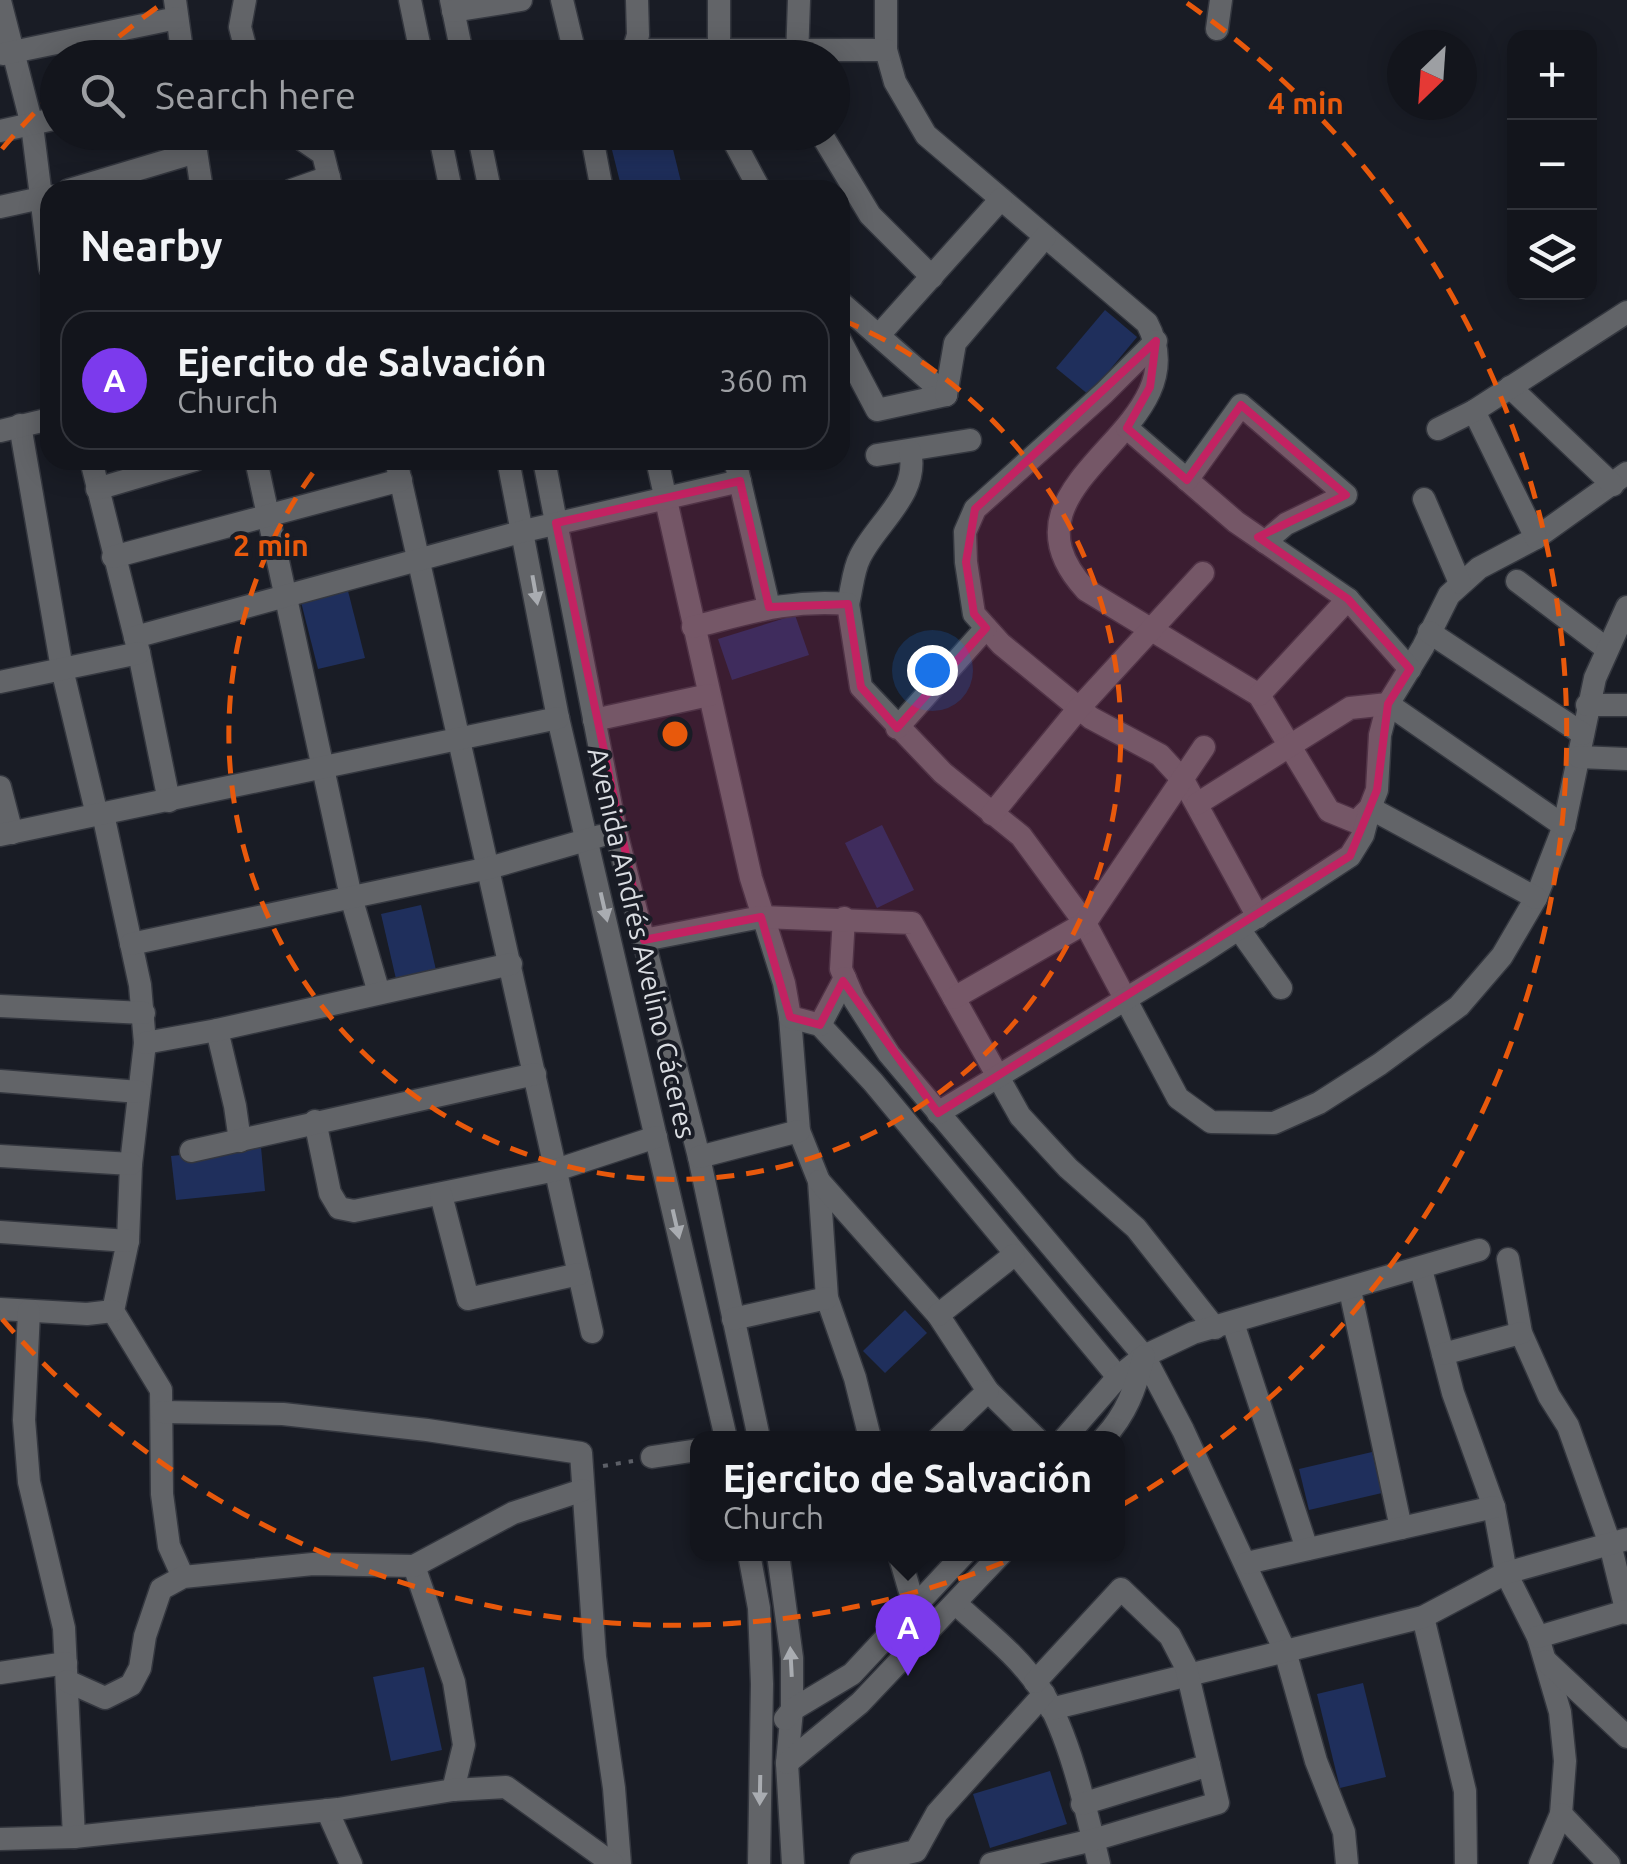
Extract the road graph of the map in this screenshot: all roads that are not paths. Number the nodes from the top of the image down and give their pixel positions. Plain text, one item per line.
1 (244, 0) edge
2 (410, 0) edge
3 (521, 0) edge
4 (562, 0) edge
5 (636, 0) edge
6 (719, 0) edge
7 (799, 0) edge
8 (886, 0) edge
9 (1222, 0) edge
10 (0, 1) edge
11 (452, 6) edge
12 (176, 9) edge
13 (1217, 29) dead end
14 (60, 40) edge
15 (180, 40) edge
16 (244, 40) edge
17 (418, 40) edge
18 (459, 40) edge
19 (572, 40) edge
20 (636, 40) edge
21 (720, 40) edge
22 (797, 40) edge
23 (40, 45) edge
24 (886, 50) junction
25 (850, 51) edge
26 (7, 54) edge
27 (40, 123) edge
28 (32, 125) junction
29 (0, 131) edge
30 (173, 150) edge
31 (195, 150) edge
32 (317, 150) edge
33 (442, 150) edge
34 (482, 150) edge
35 (597, 150) edge
36 (739, 150) edge
37 (831, 150) edge
38 (43, 180) edge
39 (96, 180) edge
40 (200, 180) edge
41 (329, 180) edge
42 (449, 180) edge
43 (488, 180) edge
44 (601, 180) edge
45 (755, 180) edge
46 (849, 180) edge
47 (850, 182) edge
48 (40, 198) edge
49 (1001, 200) junction
50 (0, 207) edge
51 (1045, 237) junction
52 (932, 277) junction
53 (850, 310) edge
54 (1627, 312) edge
55 (880, 334) junction
56 (1156, 342) junction
57 (850, 359) edge
58 (1510, 387) junction
59 (946, 395) junction
60 (1474, 411) junction
61 (40, 421) edge
62 (10, 428) edge
63 (1127, 428) junction
64 (1438, 430) dead end
65 (970, 440) dead end
66 (910, 451) junction
67 (877, 455) dead end
68 (93, 470) edge
69 (160, 470) edge
70 (258, 470) edge
71 (398, 470) edge
72 (510, 470) edge
73 (546, 470) edge
74 (659, 470) edge
75 (737, 470) edge
76 (1620, 479) edge
77 (1187, 480) junction
78 (96, 488) junction
79 (664, 496) junction
80 (1424, 498) dead end
81 (268, 517) junction
82 (556, 523) junction
83 (524, 530) junction
84 (1536, 538) junction
85 (1265, 542) junction
86 (114, 557) junction
87 (420, 560) junction
88 (1203, 573) dead end
89 (1517, 581) dead end
90 (1460, 583) junction
91 (285, 594) junction
92 (1348, 599) junction
93 (848, 604) junction
94 (1627, 607) edge
95 (769, 608) junction
96 (693, 627) junction
97 (986, 628) junction
98 (1152, 628) junction
99 (1429, 632) junction
100 (137, 645) junction
101 (1608, 649) junction
102 (62, 669) junction
103 (1410, 669) junction
104 (0, 682) edge
105 (708, 695) junction
106 (1259, 695) junction
107 (1388, 704) junction
108 (1627, 704) edge
109 (1587, 705) junction
110 (1079, 708) junction
111 (558, 718) junction
112 (594, 720) junction
113 (897, 728) junction
114 (457, 740) junction
115 (1290, 744) junction
116 (1581, 746) junction
117 (1204, 747) dead end
118 (1627, 759) edge
119 (325, 767) junction
120 (1182, 780) junction
121 (0, 787) edge
122 (170, 801) junction
123 (1197, 804) junction
124 (1370, 808) junction
125 (992, 814) junction
126 (100, 815) junction
127 (1564, 826) junction
128 (616, 832) junction
129 (6, 834) edge
130 (588, 839) junction
131 (489, 868) junction
132 (352, 897) junction
133 (1536, 898) junction
134 (761, 917) junction
135 (844, 918) junction
136 (1086, 923) junction
137 (1249, 923) junction
138 (644, 940) junction
139 (130, 944) junction
140 (511, 964) junction
141 (844, 978) junction
142 (1281, 988) dead end
143 (379, 993) junction
144 (954, 998) junction
145 (1126, 999) junction
146 (0, 1006) edge
147 (144, 1013) junction
148 (790, 1016) junction
149 (820, 1026) junction
150 (217, 1030) junction
151 (145, 1043) junction
152 (535, 1074) junction
153 (998, 1075) junction
154 (0, 1081) edge
155 (139, 1092) junction
156 (938, 1113) junction
157 (315, 1121) junction
158 (799, 1131) junction
159 (656, 1138) junction
160 (240, 1142) junction
161 (191, 1151) dead end
162 (0, 1156) edge
163 (699, 1157) junction
164 (131, 1164) junction
165 (556, 1170) junction
166 (820, 1181) junction
167 (440, 1195) junction
168 (0, 1232) edge
169 (128, 1241) junction
170 (1479, 1250) dead end
171 (1014, 1254) junction
172 (1508, 1260) dead end
173 (1422, 1269) junction
174 (579, 1274) junction
175 (1350, 1290) junction
176 (827, 1298) junction
177 (0, 1309) edge
178 (113, 1311) junction
179 (29, 1312) junction
180 (938, 1315) junction
181 (734, 1319) junction
182 (1224, 1326) junction
183 (592, 1332) dead end
184 (1521, 1333) junction
185 (1444, 1354) junction
186 (1144, 1356) junction
187 (1118, 1377) junction
188 (988, 1390) junction
189 (162, 1412) junction
190 (724, 1431) edge
191 (757, 1431) edge
192 (868, 1431) edge
193 (946, 1431) edge
194 (1029, 1431) edge
195 (1072, 1431) edge
196 (1111, 1431) edge
197 (690, 1451) edge
198 (652, 1458) road end
199 (582, 1480) junction
200 (1494, 1507) junction
201 (1401, 1528) junction
202 (1618, 1542) edge
203 (1307, 1550) junction
204 (749, 1561) edge
205 (779, 1561) edge
206 (901, 1561) edge
207 (958, 1561) edge
208 (995, 1561) edge
209 (1247, 1563) junction
210 (414, 1566) junction
211 (1506, 1573) junction
212 (183, 1577) junction
213 (956, 1604) junction
214 (915, 1609) junction
215 (1627, 1612) edge
216 (1423, 1617) junction
217 (1541, 1648) junction
218 (1285, 1651) junction
219 (0, 1672) edge
220 (66, 1672) junction
221 (1188, 1676) junction
222 (1043, 1695) junction
223 (792, 1710) junction
224 (1627, 1737) edge
225 (761, 1753) junction
226 (788, 1763) junction
227 (1210, 1765) junction
228 (453, 1790) junction
229 (1082, 1804) junction
230 (327, 1810) junction
231 (1561, 1814) junction
232 (74, 1837) junction
233 (0, 1839) edge
234 (1093, 1840) junction
235 (920, 1858) edge
236 (352, 1864) edge
237 (616, 1864) edge
238 (759, 1864) edge
239 (792, 1864) edge
240 (861, 1864) edge
241 (991, 1864) edge
242 (1098, 1864) edge
243 (1347, 1864) edge
244 (1466, 1864) edge
245 (1540, 1864) edge
246 (1609, 1864) edge

1 - 16 street
2 - 17 street
3 - 11 street
4 - 19 street
5 - 20 street
6 - 21 street
7 - 22 street
8 - 24 street
9 - 13 street
10 - 26 street
11 - 18 street
12 - 14 street
12 - 15 street
23 - 26 street
24 - 25 street
24 - 49 street
26 - 28 street
27 - 28 street
28 - 29 street
28 - 38 street
30 - 39 street
31 - 40 street
32 - 41 street
33 - 42 street
34 - 43 street
35 - 44 street
36 - 45 street
37 - 46 street
47 - 52 street
48 - 50 street
49 - 51 street
49 - 52 street
51 - 56 street
51 - 59 street
52 - 55 street
53 - 55 street
54 - 58 street
55 - 59 street
56 - 63 street
56 - 97 street
57 - 59 street
58 - 60 street
58 - 76 street
60 - 64 street
60 - 84 street
61 - 62 street
62 - 102 street
63 - 77 street
63 - 98 street
65 - 66 street
66 - 67 street
66 - 93 street
68 - 78 street
69 - 78 street
70 - 81 street
71 - 81 street
71 - 87 street
72 - 83 street, Avenida Andrés Avelino Cáceres
73 - 82 street, Avenida Andrés Avelino Cáceres
74 - 79 street
75 - 79 street
75 - 95 street
76 - 84 street
77 - 85 street
77 - 85 street
78 - 86 street
79 - 82 street
79 - 96 street
80 - 90 street
81 - 86 street
81 - 91 street
82 - 83 street
82 - 112 street, Avenida Andrés Avelino Cáceres
83 - 87 street
83 -> 111 street, Avenida Andrés Avelino Cáceres
84 - 90 street
85 - 92 street
86 - 100 street
87 - 91 street
87 - 114 street
88 - 98 street
89 - 101 street
90 - 99 street
91 - 100 street
91 - 119 street
92 - 103 street
92 - 106 street
93 - 95 street
93 - 113 street
94 - 101 street
95 - 96 street
96 - 105 street
97 - 110 street
97 - 113 street
98 - 106 street
98 - 110 street
99 - 103 street
99 - 116 street
100 - 102 street
100 - 122 street
101 - 109 street
102 - 104 street
102 - 126 street
103 - 107 street
105 - 112 street
105 - 134 street
106 - 115 street
107 - 115 street
107 - 124 street
107 - 127 street
108 - 109 street
109 - 116 street
110 - 120 street
110 - 125 street
111 - 114 street
111 - 130 street, Avenida Andrés Avelino Cáceres
112 - 128 street, Avenida Andrés Avelino Cáceres
113 - 125 street
114 - 119 street
114 - 131 street
115 - 123 street
115 - 124 street
116 - 118 street
116 - 127 street
117 - 120 street
119 - 122 street
119 - 132 street
120 - 123 street
120 - 136 street
121 - 129 street
122 - 126 street
123 - 137 street
124 - 133 street
124 - 137 street
125 - 136 street
126 - 129 street
126 - 139 street
127 - 133 street
128 - 130 street
128 - 138 street, Avenida Andrés Avelino Cáceres
130 - 131 street
130 -> 159 street, Avenida Andrés Avelino Cáceres
131 - 132 street
131 - 140 street
132 - 139 street
132 - 143 street
133 - 145 street
134 - 135 street
134 - 138 street
134 - 148 street
135 - 141 street
135 - 144 street
136 - 144 street
136 - 145 street
137 - 142 street
137 - 145 street
138 - 163 street, Avenida Andrés Avelino Cáceres
139 - 147 street
140 - 143 street
140 - 152 street
141 - 149 street
141 - 156 street
143 - 150 street
144 - 153 street
145 - 153 street
146 - 147 street
147 - 151 street
148 - 149 street
148 - 158 street
149 - 171 street
150 - 151 street
150 - 160 street
151 - 155 street
152 - 157 street
152 - 165 street
153 - 156 street
153 - 182 street
154 - 155 street
155 - 164 street
156 - 186 street
157 - 160 street
157 - 167 street
158 - 163 street
158 - 166 street
159 - 165 street
159 -> 190 street, Avenida Andrés Avelino Cáceres
160 - 161 street
162 - 164 street
163 - 181 street, Avenida Andrés Avelino Cáceres
164 - 169 street
165 - 167 street
165 - 174 street
166 - 176 street
166 - 180 street
167 - 174 street
168 - 169 street
169 - 178 street
170 - 173 street
171 - 180 street
171 - 187 street
172 - 184 street
173 - 175 street
173 - 185 street
174 - 183 street
175 - 182 street
175 - 201 street
176 - 181 street
176 - 192 street
177 - 179 street
178 - 179 street
178 - 189 street
179 - 220 street
180 - 188 street
181 - 191 street, Avenida Andrés Avelino Cáceres
182 - 186 street
182 - 203 street
184 - 185 street
184 - 202 street
185 - 200 street
186 - 187 street
186 - 196 street
186 - 209 street
187 - 195 street
188 - 193 street
188 - 194 street
189 - 199 street
189 - 212 street
197 - 198 street
199 - 210 street
199 - 237 street
200 - 201 street
200 - 211 street
201 - 203 street
202 - 211 street
202 - 215 street
203 - 209 street
204 - 225 street
223 -> 205 street
206 - 214 street
207 - 214 street
208 - 213 street
209 - 218 street
210 - 212 street
210 - 228 street
211 - 216 street
211 - 217 street
212 - 220 street
213 - 222 street
213 - 226 street
214 - 223 street
215 - 217 street
216 - 218 street
216 - 244 street
217 - 224 street
217 - 231 street
218 - 221 street
218 - 243 street
219 - 220 street
220 - 232 street
221 - 222 street
221 - 222 street
221 - 227 street
222 - 229 street
222 - 235 street
223 - 225 street
223 - 226 street
225 -> 238 street
226 - 239 street
227 - 229 street
227 - 234 street
228 - 230 street
228 - 237 street
229 - 234 street
230 - 232 street
230 - 236 street
231 - 245 street
231 - 246 street
232 - 233 street
234 - 241 street
234 - 242 street
235 - 240 street

